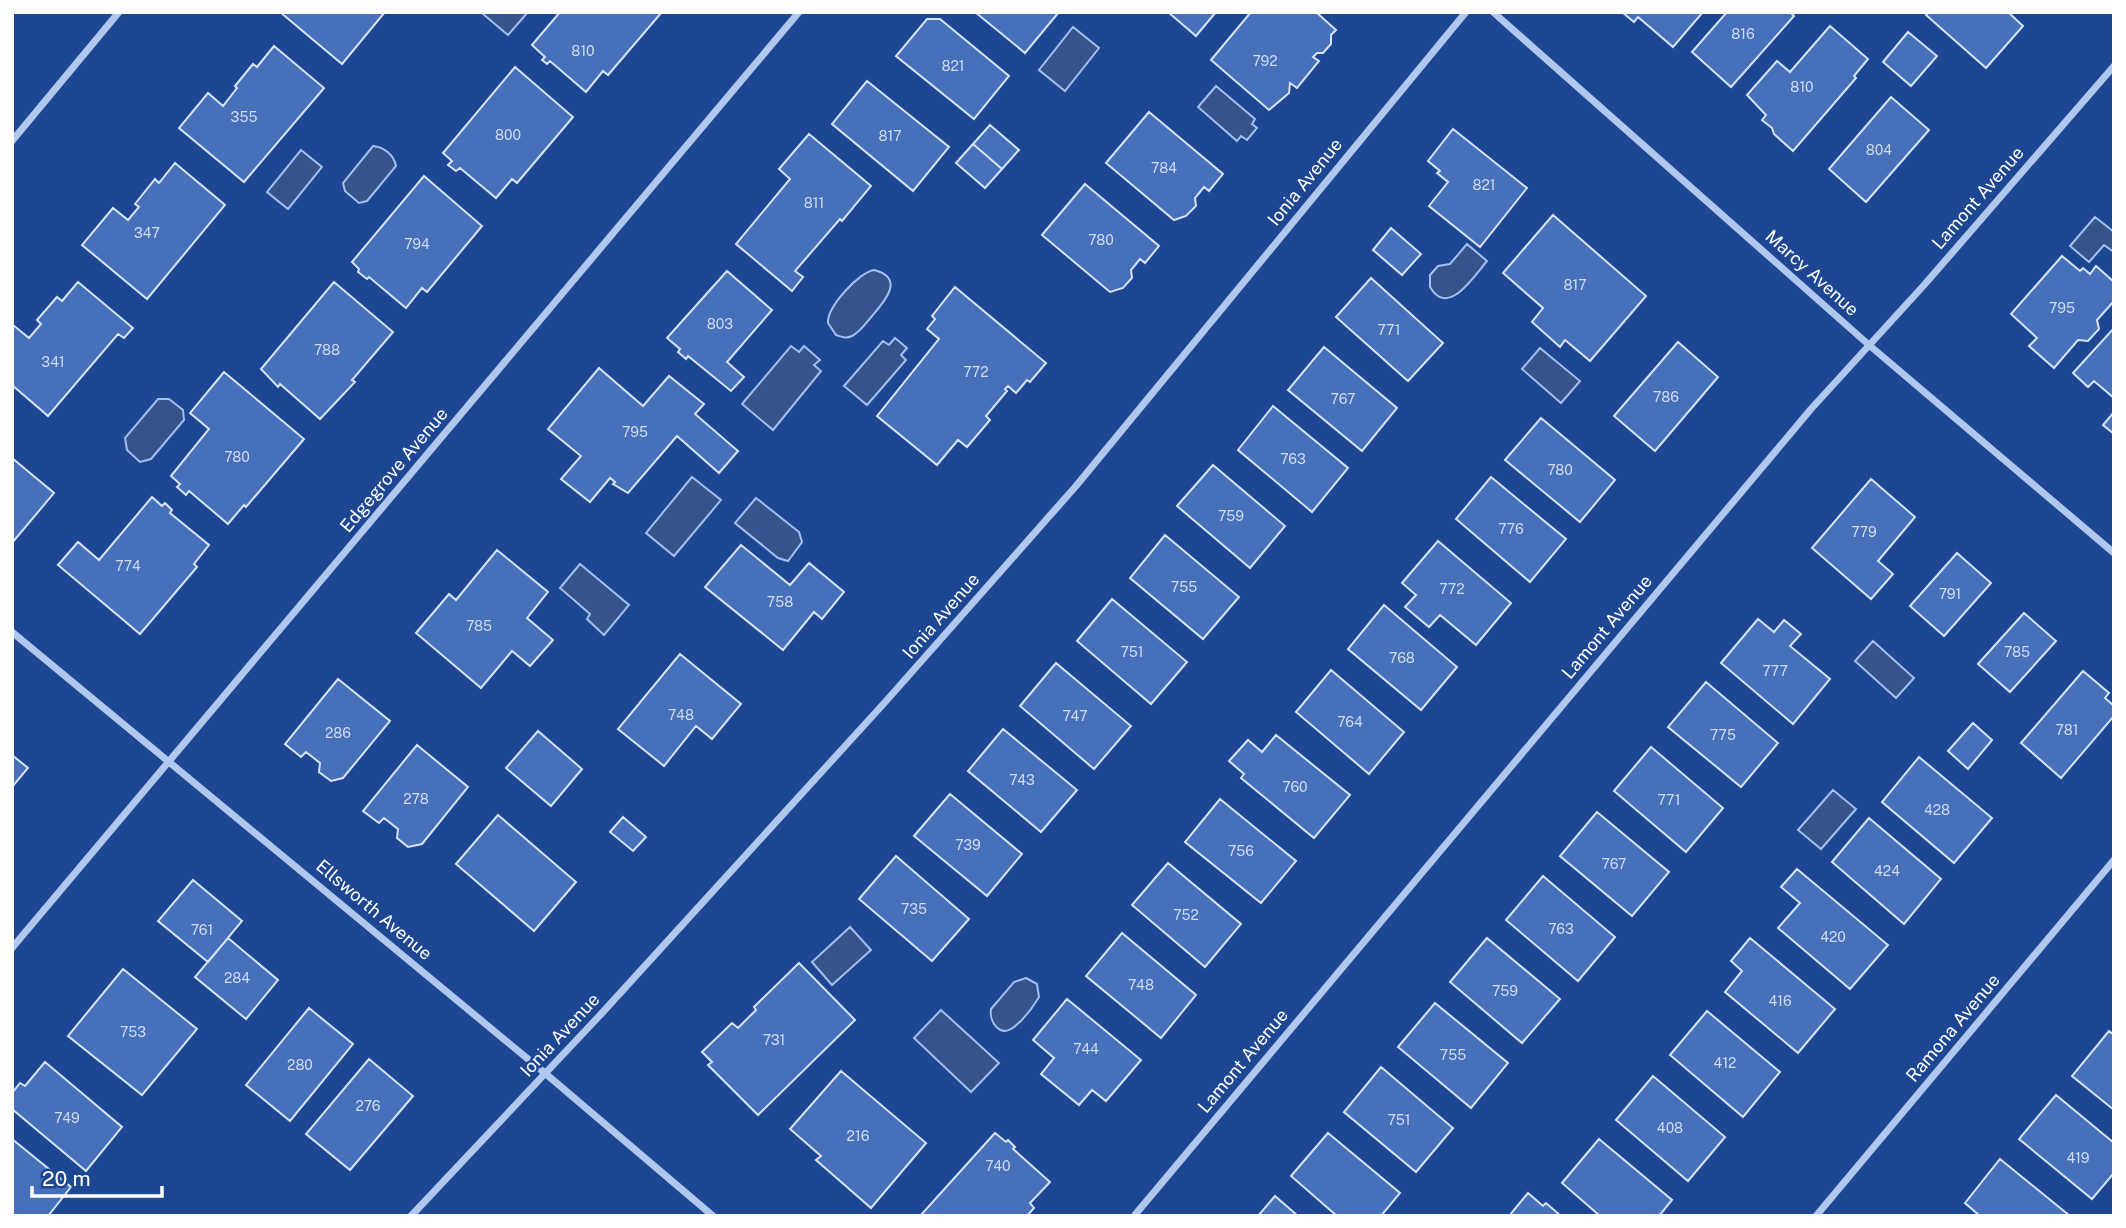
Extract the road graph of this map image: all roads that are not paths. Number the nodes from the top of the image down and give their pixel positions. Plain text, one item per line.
1 (119, 12) edge
2 (799, 12) edge
3 (1466, 12) edge
4 (1493, 12) edge
5 (2114, 66) edge
6 (12, 141) edge
7 (1869, 345) junction
8 (2114, 553) edge
9 (12, 632) edge
10 (169, 761) junction
11 (2114, 860) edge
12 (12, 948) edge
13 (546, 1074) junction
14 (411, 1216) edge
15 (713, 1216) edge
16 (1133, 1216) edge
17 (1816, 1216) edge

1 - 6 street
2 - 10 street, Edgegrove Avenue
3 - 13 street, Ionia Avenue
4 - 7 street, Marcy Avenue
5 - 7 street, Lamont Avenue
7 - 8 street, Marcy Avenue
7 - 16 street, Lamont Avenue
9 - 10 street, Ellsworth Avenue
10 - 12 street, Edgegrove Avenue
10 - 13 street, Ellsworth Avenue
11 - 17 street, Ramona Avenue
13 - 14 street, Ionia Avenue
13 - 15 street, Ellsworth Avenue

